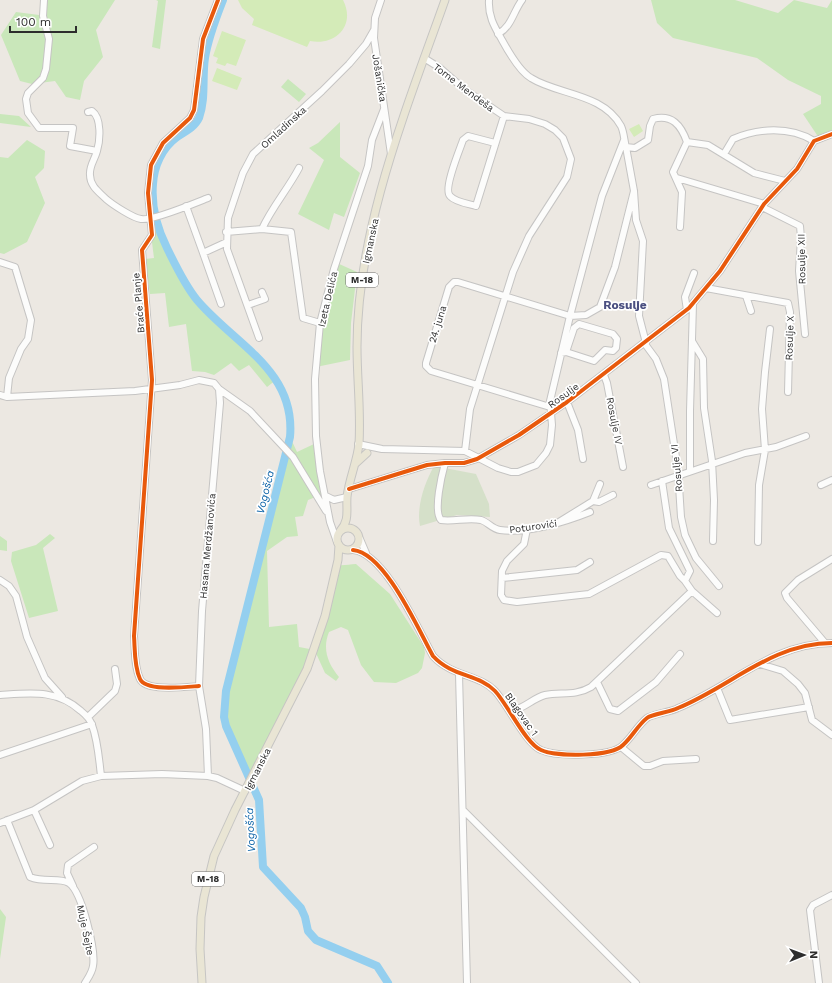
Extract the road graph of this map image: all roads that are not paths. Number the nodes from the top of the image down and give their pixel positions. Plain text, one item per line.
1 (44, 0) edge
2 (218, 0) edge
3 (381, 0) edge
4 (445, 0) edge
5 (489, 0) edge
6 (522, 0) edge
7 (374, 30) junction
8 (498, 34) junction
9 (424, 58) junction
10 (384, 109) junction
11 (88, 112) dead end
12 (504, 116) junction
13 (832, 134) edge
14 (624, 140) junction
15 (814, 141) junction
16 (687, 142) junction
17 (495, 143) junction
18 (626, 147) junction
19 (97, 151) junction
20 (724, 154) junction
21 (391, 157) junction
22 (299, 168) dead end
23 (677, 178) junction
24 (785, 181) junction
25 (634, 191) junction
26 (208, 198) dead end
27 (763, 205) junction
28 (186, 206) junction
29 (151, 219) junction
30 (680, 227) dead end
31 (262, 229) junction
32 (226, 232) junction
33 (227, 242) junction
34 (203, 253) junction
35 (0, 262) edge
36 (694, 273) dead end
37 (706, 288) junction
38 (262, 292) dead end
39 (746, 296) junction
40 (505, 297) junction
41 (221, 304) dead end
42 (693, 304) junction
43 (248, 305) junction
44 (687, 310) junction
45 (751, 311) dead end
46 (570, 316) junction
47 (320, 323) junction
48 (770, 329) dead end
49 (806, 334) dead end
50 (260, 338) dead end
51 (692, 342) junction
52 (645, 343) junction
53 (564, 352) junction
54 (604, 375) junction
55 (478, 385) junction
56 (150, 389) junction
57 (219, 389) junction
58 (788, 392) dead end
59 (0, 395) edge
60 (7, 397) junction
61 (567, 402) junction
62 (551, 410) junction
63 (806, 436) dead end
64 (358, 444) junction
65 (382, 449) junction
66 (764, 450) junction
67 (465, 451) junction
68 (357, 452) junction
69 (367, 453) junction
70 (477, 459) junction
71 (583, 459) dead end
72 (445, 463) junction
73 (355, 464) junction
74 (712, 464) junction
75 (623, 467) dead end
76 (690, 471) junction
77 (678, 476) junction
78 (832, 480) edge
79 (662, 481) junction
80 (600, 484) dead end
81 (650, 485) dead end
82 (821, 485) dead end
83 (349, 489) junction
84 (613, 495) dead end
85 (326, 496) junction
86 (347, 497) junction
87 (593, 501) junction
88 (590, 512) dead end
89 (348, 516) junction
90 (331, 522) junction
91 (557, 524) junction
92 (527, 529) junction
93 (356, 530) junction
94 (340, 531) junction
95 (360, 539) junction
96 (713, 541) dead end
97 (758, 542) dead end
98 (338, 544) junction
99 (350, 550) junction
100 (366, 554) junction
101 (338, 560) junction
102 (832, 560) edge
103 (590, 562) dead end
104 (502, 578) junction
105 (0, 580) edge
106 (685, 581) junction
107 (719, 586) dead end
108 (692, 591) junction
109 (717, 613) dead end
110 (829, 643) edge
111 (680, 654) dead end
112 (760, 664) junction
113 (115, 668) dead end
114 (459, 674) junction
115 (597, 682) junction
116 (199, 686) junction
117 (717, 688) junction
118 (0, 695) edge
119 (62, 697) junction
120 (809, 708) junction
121 (511, 711) junction
122 (88, 717) junction
123 (92, 724) junction
124 (832, 735) edge
125 (621, 747) junction
126 (0, 755) edge
127 (696, 759) dead end
128 (101, 776) junction
129 (208, 776) junction
130 (245, 791) junction
131 (34, 810) junction
132 (463, 810) junction
133 (7, 820) junction
134 (0, 823) edge
135 (50, 845) dead end
136 (94, 847) dead end
137 (73, 888) junction
138 (832, 895) edge
139 (85, 983) edge
140 (202, 983) edge
141 (467, 983) edge
142 (636, 983) edge
143 (819, 983) edge

1 - 19 street
2 - 29 street, Braće Planje
3 - 7 street, Jošanička
4 - 9 main road, Igmanska / M-18
5 - 8 street
6 - 8 street
7 - 10 street, Jošanička
7 - 32 street, Omladinska
8 - 14 street
9 - 12 street, Tome Mendeša
9 - 21 main road, Igmanska / M-18
10 - 21 street, Jošanička
10 - 47 street, Izeta Delića
11 - 19 street
12 - 17 street, Tome Mendeša
12 - 40 street, Tome Mendeša
13 - 15 street
14 - 18 street
14 - 46 street
15 - 20 street
15 - 24 street, Rosulje
16 - 18 street
16 - 20 street
16 - 23 street
17 - 17 street, Tome Mendeša
18 - 25 street
19 - 29 street
20 - 24 street
21 - 64 main road, Igmanska / M-18
22 - 31 street
23 - 27 street
23 - 30 street
24 - 27 street, Rosulje
25 - 46 street, 24. juna
25 - 52 street
26 - 28 street
27 - 37 street, Rosulje
27 - 49 street, Rosulje XII
28 - 29 street
28 - 34 street
29 - 56 street, Braće Planje
31 - 32 street
31 - 47 street
32 - 33 street, Omladinska
33 - 34 street
33 - 43 street, Omladinska
34 - 41 street
35 - 60 street
36 - 44 street
37 - 39 street, Rosulje X
37 - 42 street, Rosulje
38 - 43 street
39 - 45 street
39 - 58 street, Rosulje X
40 - 46 street, 24. juna
40 - 55 street
40 - 55 street, 24. juna
42 - 44 street, Rosulje
42 - 51 street
43 - 50 street, Omladinska
44 - 52 street, Rosulje
46 - 53 street
47 - 85 street, Izeta Delića
48 - 66 street
51 - 74 street
51 - 76 street
52 - 54 street, Rosulje
52 - 77 street, Rosulje VI
53 - 53 street
53 - 62 street
54 - 61 street, Rosulje
54 - 75 street, Rosulje IV
55 - 62 street
55 - 67 street
56 - 57 street
56 - 60 street
56 - 116 street, Braće Planje
57 - 90 street
57 - 116 street, Hasana Merdžanovića
59 - 60 street
61 - 62 street, Rosulje
61 - 71 street, Rosulje
62 - 70 street, Rosulje
62 - 70 street
63 - 66 street
64 - 65 street
64 - 68 main road, Igmanska / M-18
65 - 67 street
65 - 69 street
66 - 74 street
66 - 97 street
67 - 70 street
68 - 69 street
68 - 73 main road, Igmanska / M-18
69 - 73 main road
70 - 72 street, Rosulje
72 - 83 street, Rosulje
72 - 92 street, Poturovići
73 - 83 main road, Igmanska / M-18
74 - 76 street
74 - 96 street
76 - 77 street
77 - 79 street
77 - 107 street, Rosulje VI
78 - 82 street
79 - 81 street
79 - 106 street
80 - 87 street
83 - 86 main road, Igmanska / M-18
84 - 87 street
85 - 86 street
85 - 90 street, Izeta Delića
86 - 89 main road, Igmanska / M-18
87 - 91 street
88 - 91 street, Poturovići
89 - 93 main road, Igmanska / M-18
89 - 94 main road, M-18
90 - 94 street
90 - 98 street
91 - 92 street, Poturovići
92 - 104 street
93 - 94 main road
93 - 95 main road, M-18
94 - 98 main road, M-18
95 - 99 main road
95 - 100 street
98 - 99 main road
98 - 101 main road, Igmanska / M-18
99 - 100 street, Blagovac 1
99 - 101 main road
100 - 114 street, Blagovac 1
101 - 130 main road, Igmanska / M-18
102 - 110 street
103 - 104 street
104 - 106 street
105 - 119 street
106 - 108 street
108 - 109 street
108 - 115 street
110 - 112 street, Blagovac 1
111 - 115 street
112 - 117 street, Blagovac 1
112 - 120 street
113 - 122 street
114 - 121 street, Blagovac 1
114 - 132 street
115 - 121 street
116 - 129 street, Hasana Merdžanovića
117 - 120 street
117 - 125 street, Blagovac 1
118 - 119 street
119 - 122 street
120 - 124 street
121 - 125 street, Blagovac 1
122 - 123 street
123 - 126 street
123 - 128 street
125 - 127 street
128 - 129 street
128 - 131 street
129 - 130 street
130 - 140 main road, Igmanska / M-18
131 - 133 street
131 - 135 street
132 - 141 street
132 - 142 street
133 - 134 street
133 - 137 street
136 - 137 street, Muje Šejte
137 - 139 street, Muje Šejte
138 - 143 street

